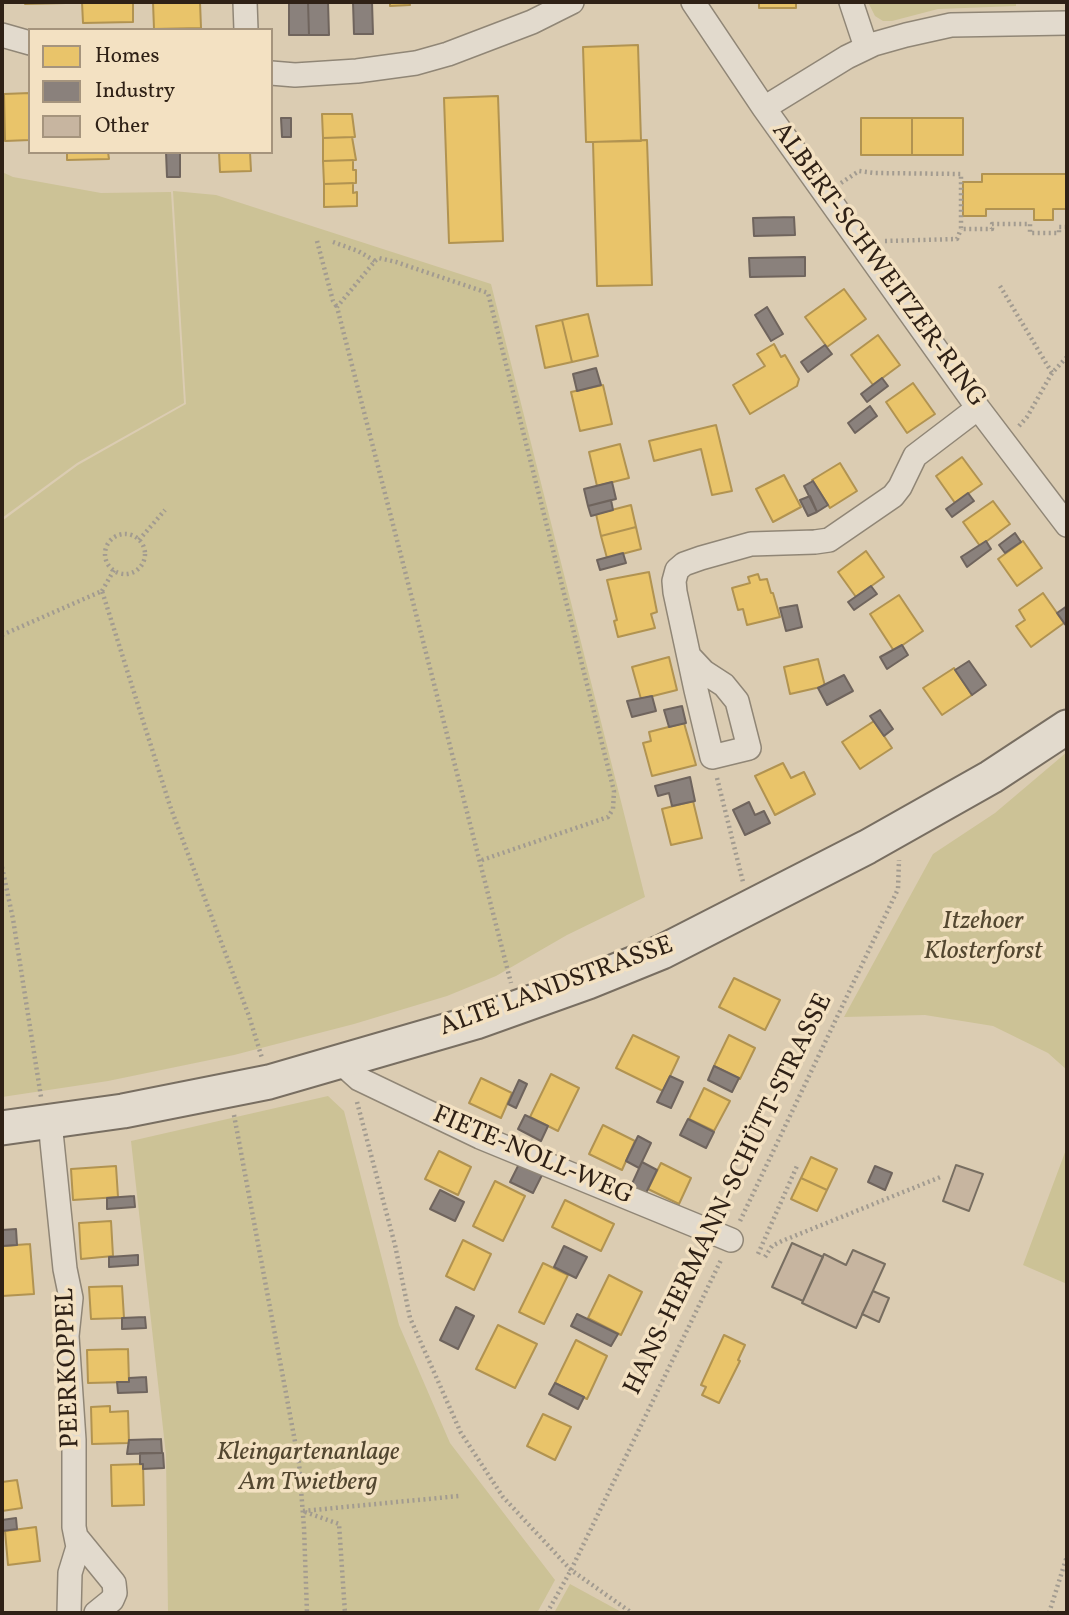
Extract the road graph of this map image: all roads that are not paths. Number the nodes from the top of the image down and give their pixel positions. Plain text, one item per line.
1 (245, 2) edge
2 (572, 2) edge
3 (693, 2) edge
4 (850, 2) edge
5 (1067, 23) edge
6 (246, 28) edge
7 (2, 35) edge
8 (28, 42) edge
9 (866, 47) junction
10 (273, 73) edge
11 (764, 108) junction
12 (978, 408) junction
13 (1067, 525) edge
14 (689, 656) junction
15 (1067, 727) edge
16 (344, 1066) junction
17 (47, 1122) junction
18 (2, 1128) edge
19 (731, 1240) road end
20 (78, 1539) junction
21 (69, 1613) edge
22 (96, 1613) edge

1 - 6 street
2 - 10 street
3 - 11 street, ALBERT-SCHWEITZER-RING
4 - 9 street
5 - 9 street
7 - 8 street
9 - 11 street
11 - 12 street, ALBERT-SCHWEITZER-RING
12 - 13 street, ALBERT-SCHWEITZER-RING
12 - 14 street
14 - 14 street
15 - 16 street, ALTE LANDSTRASSE
16 - 17 street, ALTE LANDSTRASSE
16 - 19 street, FIETE-NOLL-WEG
17 - 18 street, ALTE LANDSTRASSE
17 - 20 street, PEERKOPPEL
20 - 21 street, PEERKOPPEL
20 - 22 street

